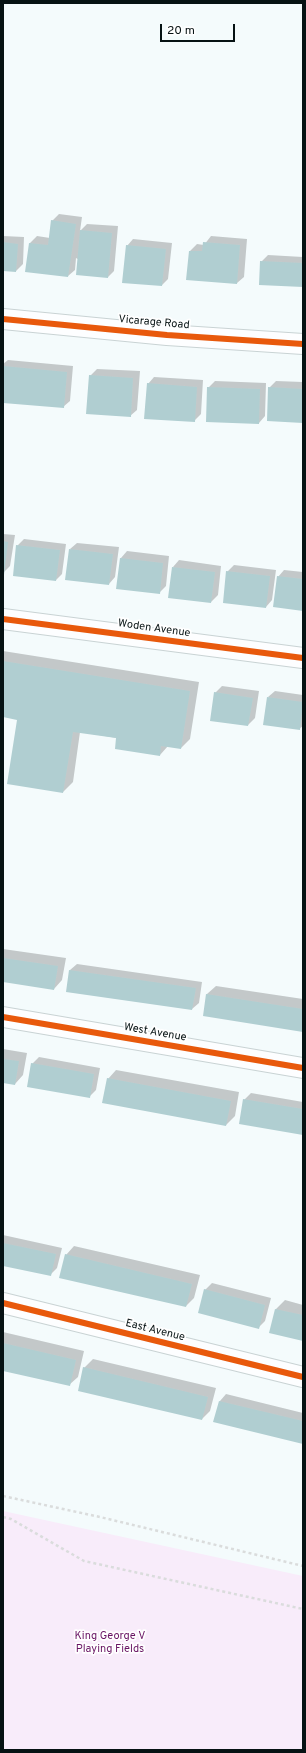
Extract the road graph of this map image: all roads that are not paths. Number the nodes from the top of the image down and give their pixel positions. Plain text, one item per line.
1 (3, 319) edge
2 (303, 344) edge
3 (3, 619) edge
4 (303, 658) edge
5 (3, 1017) edge
6 (303, 1068) edge
7 (3, 1303) edge
8 (303, 1377) edge

1 - 2 street, Vicarage Road
3 - 4 street, Woden Avenue
5 - 6 street, West Avenue
7 - 8 street, East Avenue

